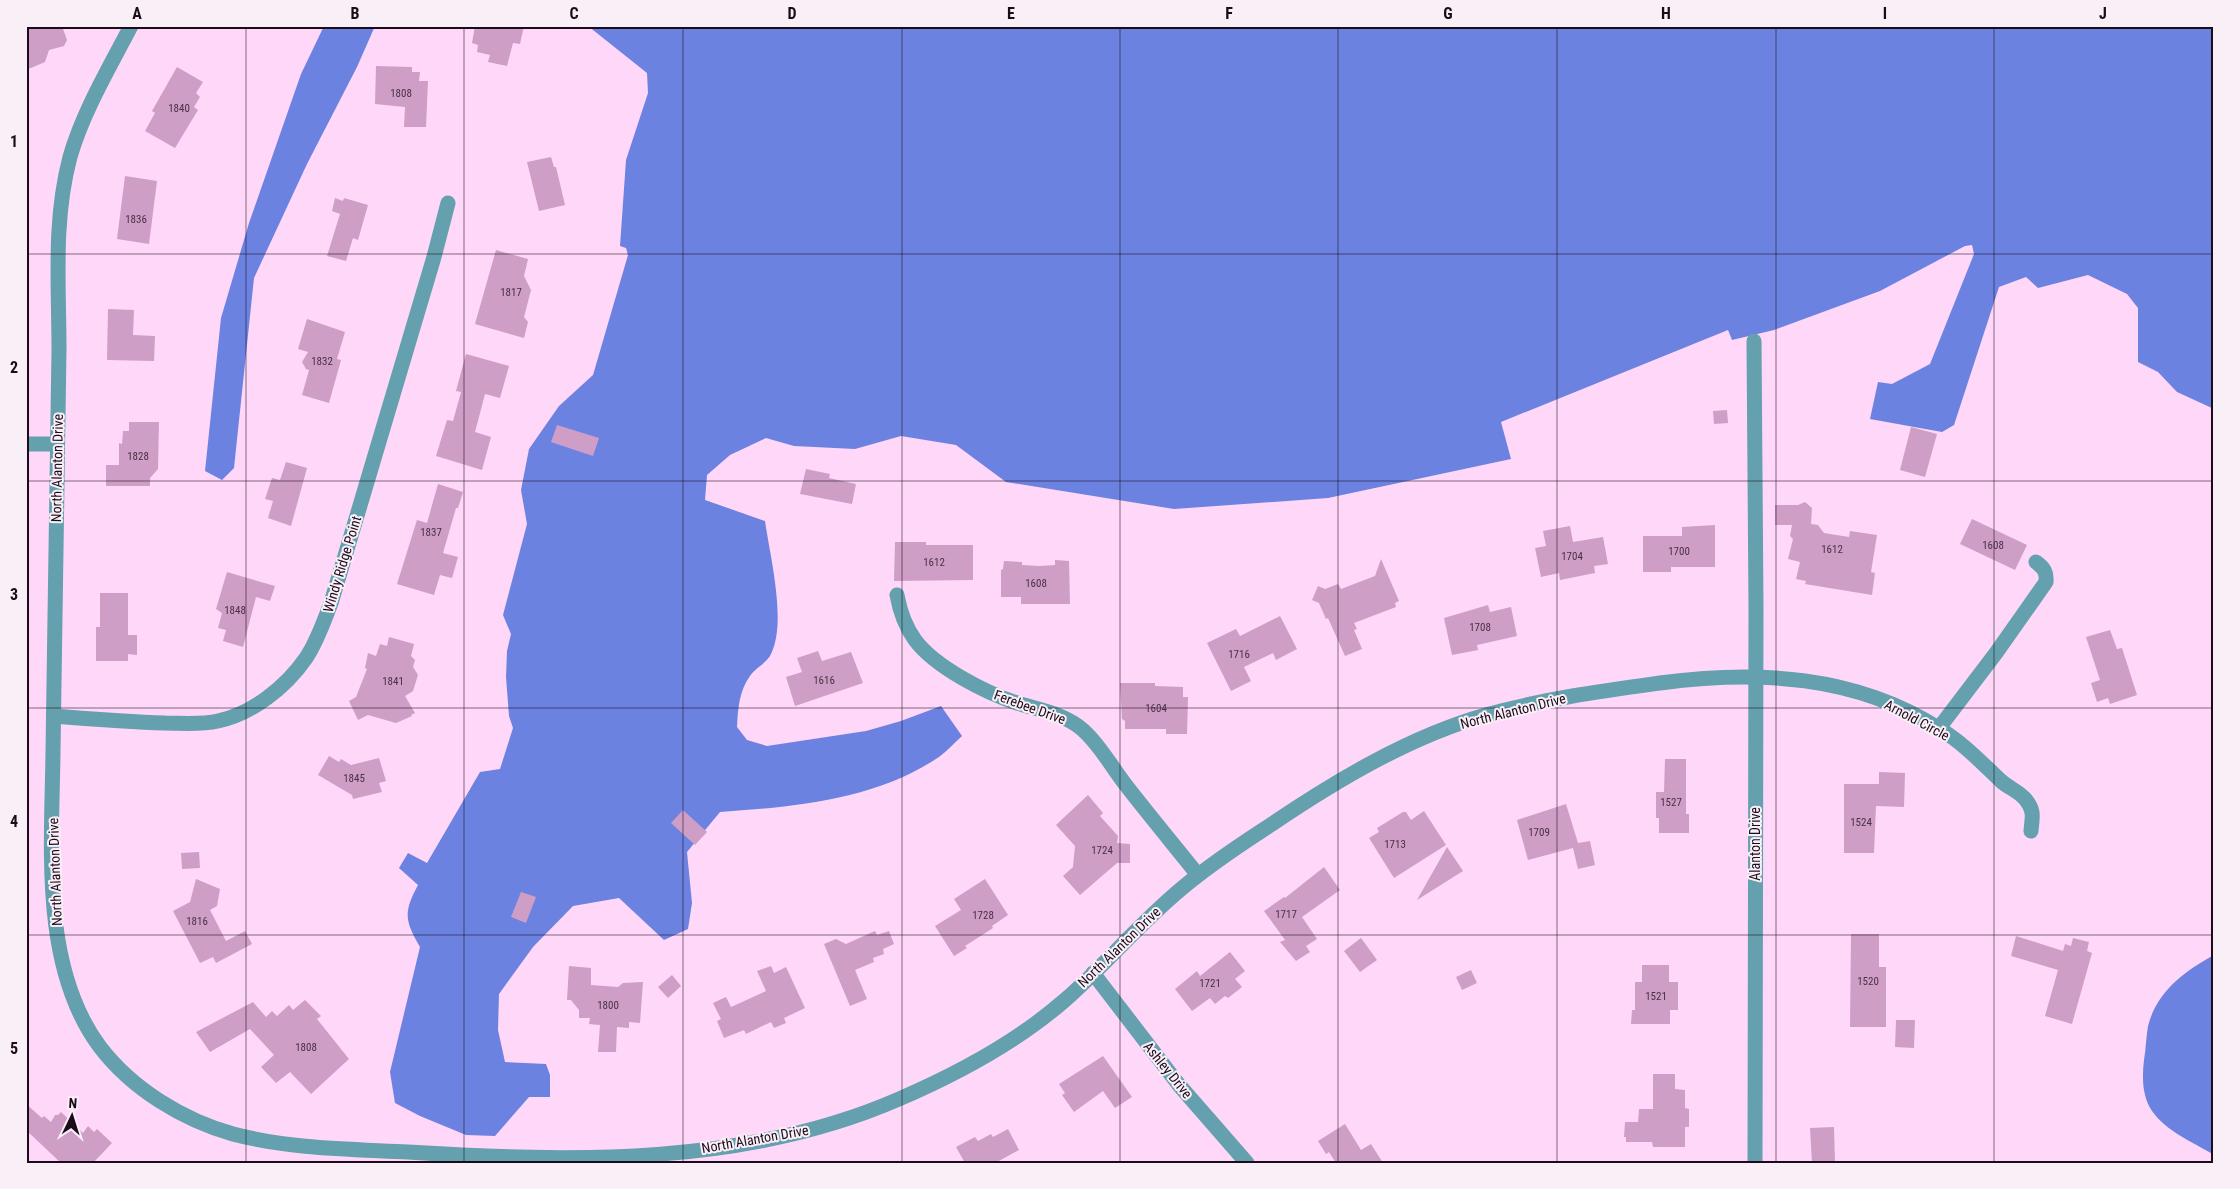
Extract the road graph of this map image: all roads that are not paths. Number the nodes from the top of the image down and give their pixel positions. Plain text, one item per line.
1 (131, 26) edge
2 (448, 203) dead end
3 (1754, 341) dead end
4 (26, 444) edge
5 (57, 444) junction
6 (2036, 562) dead end
7 (897, 595) dead end
8 (1756, 677) junction
9 (54, 716) junction
10 (1939, 728) junction
11 (2031, 831) dead end
12 (1198, 875) junction
13 (1093, 973) junction
14 (1248, 1163) edge
15 (1754, 1163) edge

1 - 5 street, North Alanton Drive
2 - 9 street, Windy Ridge Point
3 - 8 street, Alanton Drive
4 - 5 street
5 - 9 street, North Alanton Drive
6 - 10 street
7 - 12 street, Ferebee Drive
8 - 10 street, Arnold Circle
8 - 12 street, North Alanton Drive
8 - 15 street, Alanton Drive
9 - 13 street, North Alanton Drive
10 - 11 street, Arnold Circle
12 - 13 street, North Alanton Drive
13 - 14 street, Ashley Drive

